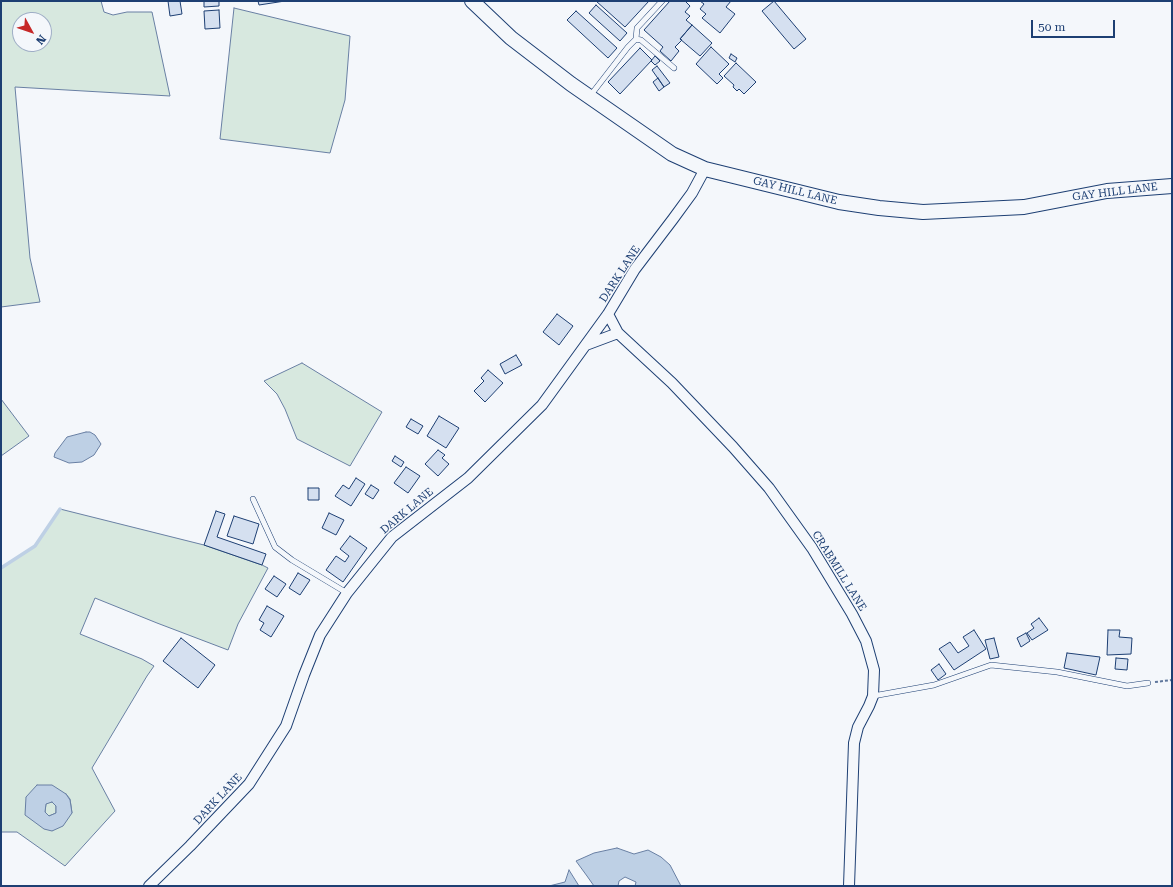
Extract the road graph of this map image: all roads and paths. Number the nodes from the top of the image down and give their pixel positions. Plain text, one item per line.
1 (472, 1) edge
2 (662, 1) edge
3 (636, 39) junction
4 (674, 68) dead end
5 (589, 96) junction
6 (705, 169) junction
7 (1172, 186) edge
8 (608, 314) junction
9 (618, 333) junction
10 (586, 345) junction
11 (253, 499) dead end
12 (347, 593) junction
13 (1172, 680) edge
14 (1148, 683) joint
15 (873, 696) junction
16 (149, 886) edge
17 (849, 886) edge

1 - 5 street, GAY HILL LANE
2 - 3 lane
3 - 4 lane
3 - 5 lane
5 - 6 street, GAY HILL LANE
6 - 7 street, GAY HILL LANE
6 - 8 street, DARK LANE
8 - 9 street, CRABMILL LANE
8 - 10 street, DARK LANE
9 - 10 street
9 - 15 street, CRABMILL LANE
10 - 12 street, DARK LANE
11 - 12 lane
12 - 16 street, DARK LANE
13 - 14 path
14 - 15 lane
15 - 17 street, CRABMILL LANE

